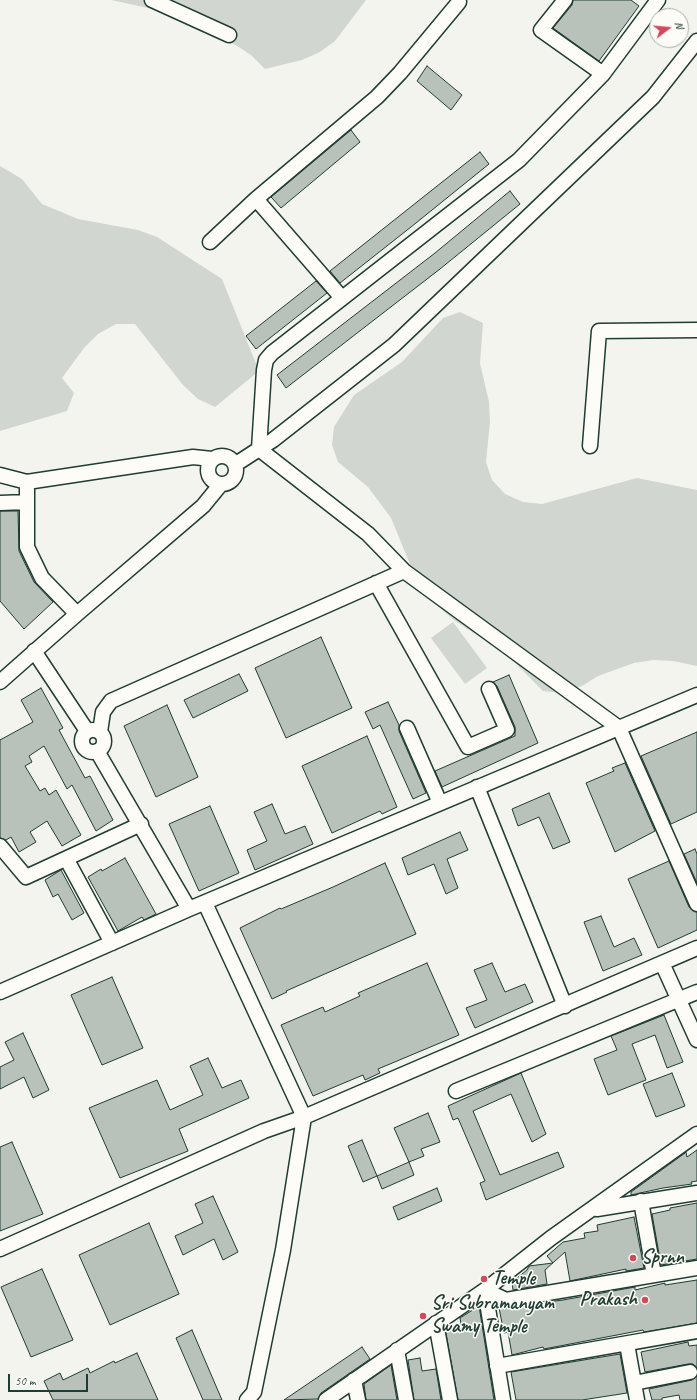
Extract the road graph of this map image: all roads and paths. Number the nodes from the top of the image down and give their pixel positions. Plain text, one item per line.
1 (152, 0) edge
2 (565, 0) edge
3 (658, 0) edge
4 (459, 2) dead end
5 (229, 35) dead end
6 (697, 41) edge
7 (603, 74) junction
8 (256, 199) junction
9 (210, 242) dead end
10 (342, 298) junction
11 (697, 330) edge
12 (590, 446) dead end
13 (259, 449) junction
14 (212, 459) junction
15 (236, 464) junction
16 (0, 475) edge
17 (27, 482) junction
18 (222, 484) junction
19 (27, 502) junction
20 (0, 503) edge
21 (404, 571) junction
22 (376, 583) junction
23 (77, 614) junction
24 (34, 651) junction
25 (0, 682) edge
26 (489, 689) dead end
27 (697, 695) edge
28 (407, 728) dead end
29 (619, 728) junction
30 (94, 732) junction
31 (98, 751) junction
32 (477, 787) junction
33 (440, 803) junction
34 (141, 824) junction
35 (0, 846) edge
36 (67, 860) junction
37 (205, 902) junction
38 (697, 904) edge
39 (189, 909) junction
40 (112, 943) junction
41 (697, 948) edge
42 (662, 963) junction
43 (0, 992) edge
44 (697, 992) edge
45 (679, 1000) junction
46 (565, 1006) junction
47 (697, 1040) edge
48 (456, 1091) dead end
49 (304, 1117) junction
50 (697, 1134) edge
51 (697, 1193) edge
52 (641, 1201) junction
53 (593, 1210) junction
54 (0, 1250) edge
55 (697, 1268) edge
56 (654, 1275) junction
57 (485, 1290) junction
58 (436, 1323) junction
59 (697, 1331) edge
60 (627, 1344) junction
61 (397, 1350) junction
62 (497, 1366) junction
63 (690, 1372) dead end
64 (354, 1380) junction
65 (634, 1383) junction
66 (247, 1400) edge
67 (326, 1400) edge
68 (358, 1400) edge
69 (406, 1400) edge
70 (450, 1400) edge
71 (503, 1400) edge
72 (634, 1400) edge

1 - 5 street
2 - 7 street
3 - 7 street
4 - 8 street
6 - 13 street
7 - 10 street
8 - 9 street
8 - 10 street
10 - 13 street
11 - 12 street
13 - 15 street
13 - 21 street
14 - 15 street
14 - 17 street
14 - 18 street
15 - 18 street
16 - 17 street
17 - 19 street
18 - 23 street
19 - 20 street
19 - 23 street
21 - 22 street
21 - 29 street
22 - 26 street
22 - 30 street
23 - 24 street
24 - 25 street
24 - 30 street
27 - 29 street
28 - 33 street
29 - 32 street
29 - 38 street
30 - 31 street
30 - 31 street
31 - 34 street
32 - 33 street
32 - 46 street
33 - 37 street
34 - 36 street
34 - 39 street
35 - 36 street
36 - 40 street
37 - 39 street
37 - 49 street
39 - 40 street
40 - 43 street
41 - 42 street
42 - 45 street
42 - 46 street
44 - 45 street
45 - 47 street
45 - 48 street
46 - 49 street
49 - 54 street
49 - 66 street
50 - 53 street
51 - 52 street
52 - 53 street
52 - 56 street
53 - 57 street
55 - 56 street
56 - 57 street
57 - 58 street
57 - 62 street
58 - 61 street
58 - 70 street
59 - 60 street
60 - 62 street
60 - 65 street
61 - 64 street
61 - 69 street
62 - 71 street
63 - 65 street
64 - 67 street
64 - 68 street
65 - 72 street

